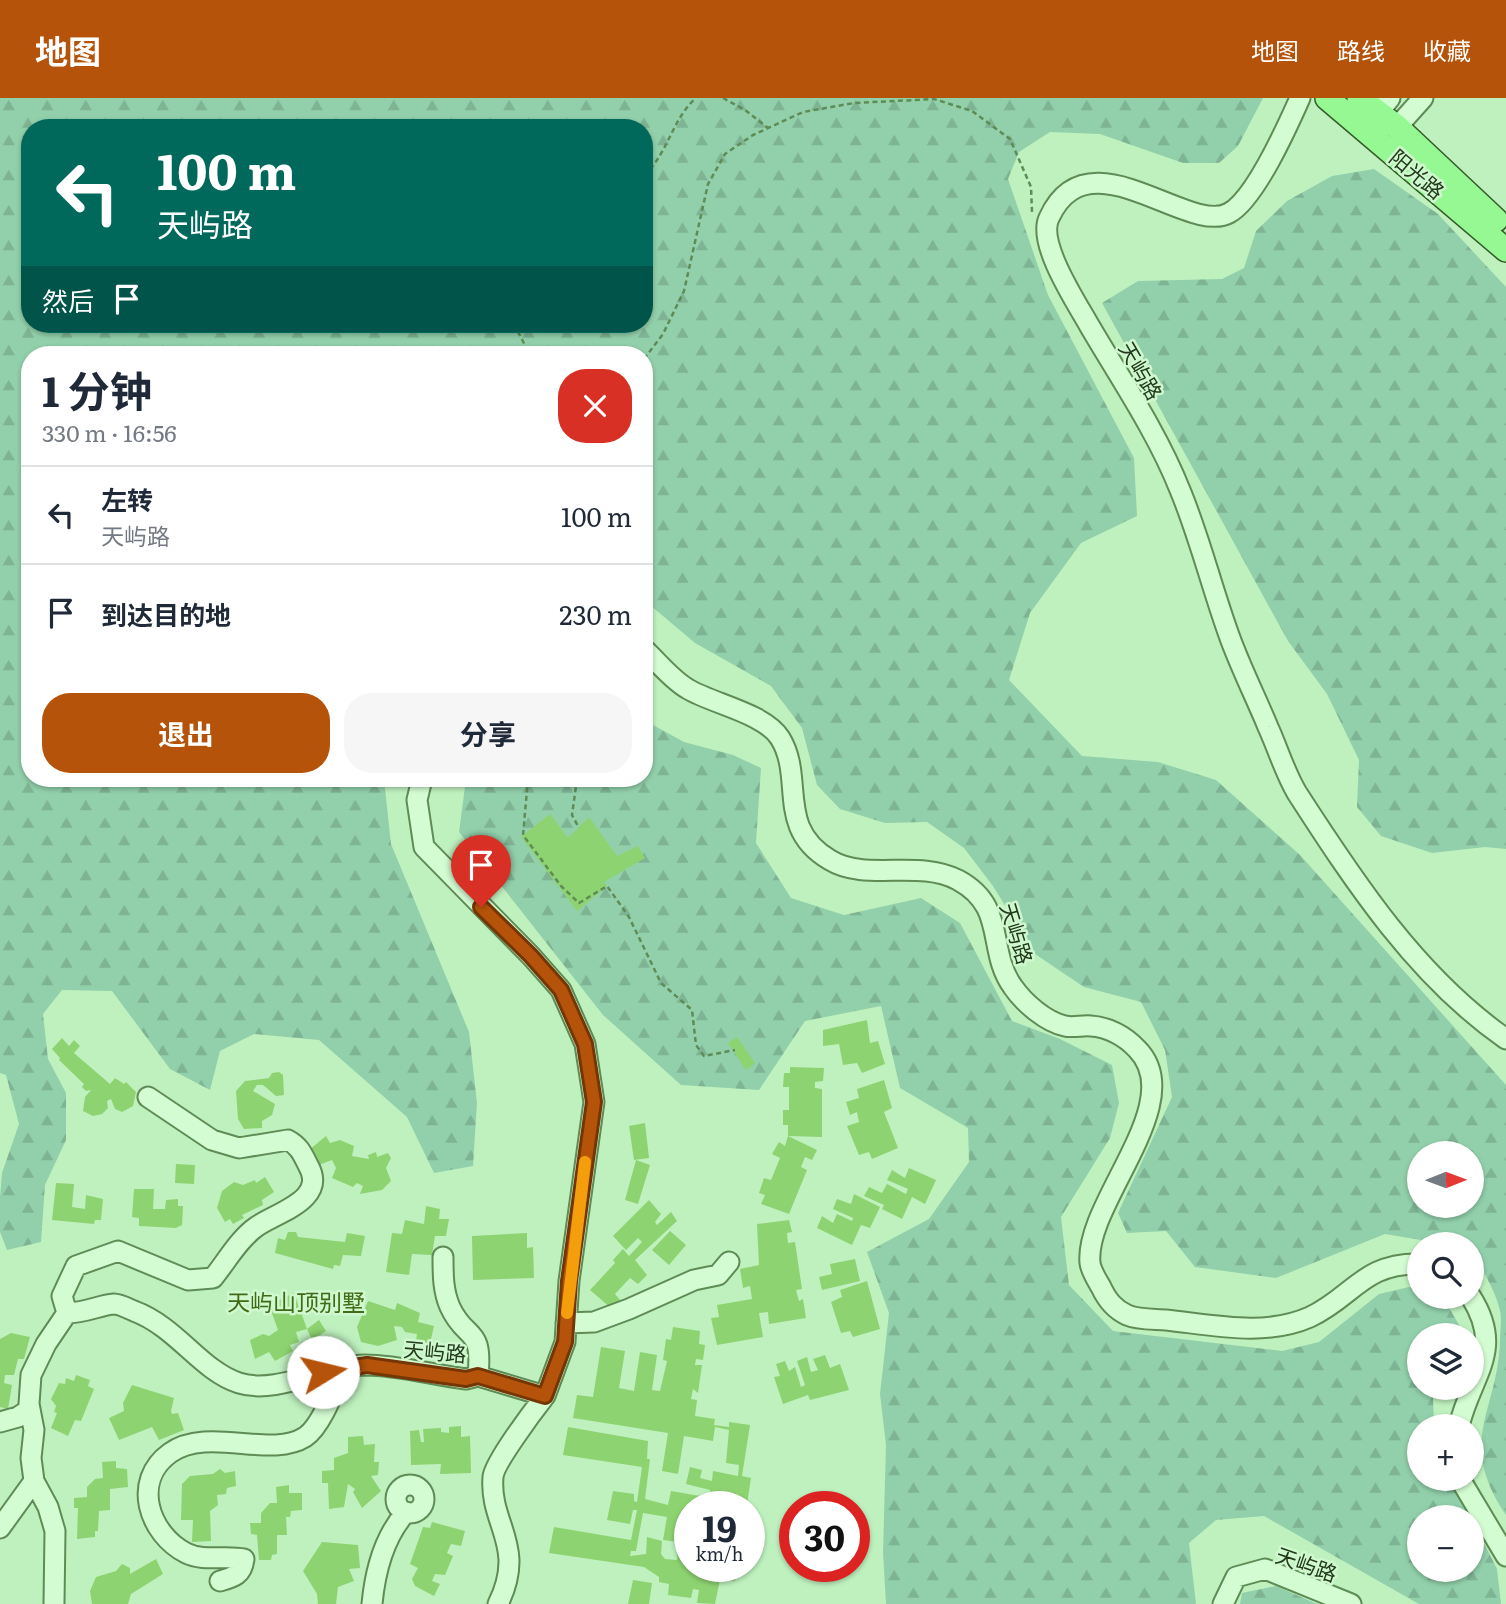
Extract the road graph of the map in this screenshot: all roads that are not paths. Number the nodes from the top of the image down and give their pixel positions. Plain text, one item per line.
1 (1300, 98) edge
2 (1327, 98) edge
3 (1359, 98) edge
4 (1423, 98) edge
5 (1384, 106) edge
6 (1397, 127) junction
7 (1506, 229) edge
8 (1506, 250) edge
9 (653, 657) edge
10 (420, 787) edge
11 (1506, 1039) edge
12 (148, 1097) dead end
13 (443, 1258) dead end
14 (729, 1262) dead end
15 (1407, 1264) edge
16 (1476, 1309) edge
17 (67, 1313) junction
18 (566, 1323) junction
19 (344, 1367) junction
20 (478, 1376) junction
21 (545, 1396) junction
22 (30, 1409) junction
23 (1464, 1414) edge
24 (0, 1422) edge
25 (34, 1481) junction
26 (1467, 1491) edge
27 (406, 1512) dead end
28 (0, 1528) edge
29 (1506, 1556) edge
30 (220, 1581) dead end
31 (54, 1604) edge
32 (372, 1604) edge
33 (498, 1604) edge
34 (1223, 1604) edge
35 (1352, 1604) edge

1 - 11 street, 天屿路
2 - 8 main road, 阳光路
3 - 5 main road, 阳光路
4 - 6 street
5 - 6 main road, 阳光路
6 - 7 main road, 阳光路
9 - 15 street, 天屿路
10 - 18 street
12 - 17 street
13 - 20 street
14 - 18 street
16 - 23 street
17 - 19 street, 天屿路
17 - 22 street
18 - 21 street
19 - 20 street, 天屿路
19 - 30 street
20 - 21 street, 天屿路
21 - 33 street
22 - 24 street
22 - 25 street
25 - 28 street
25 - 31 street
26 - 29 street
27 - 32 street
34 - 35 street, 天屿路

